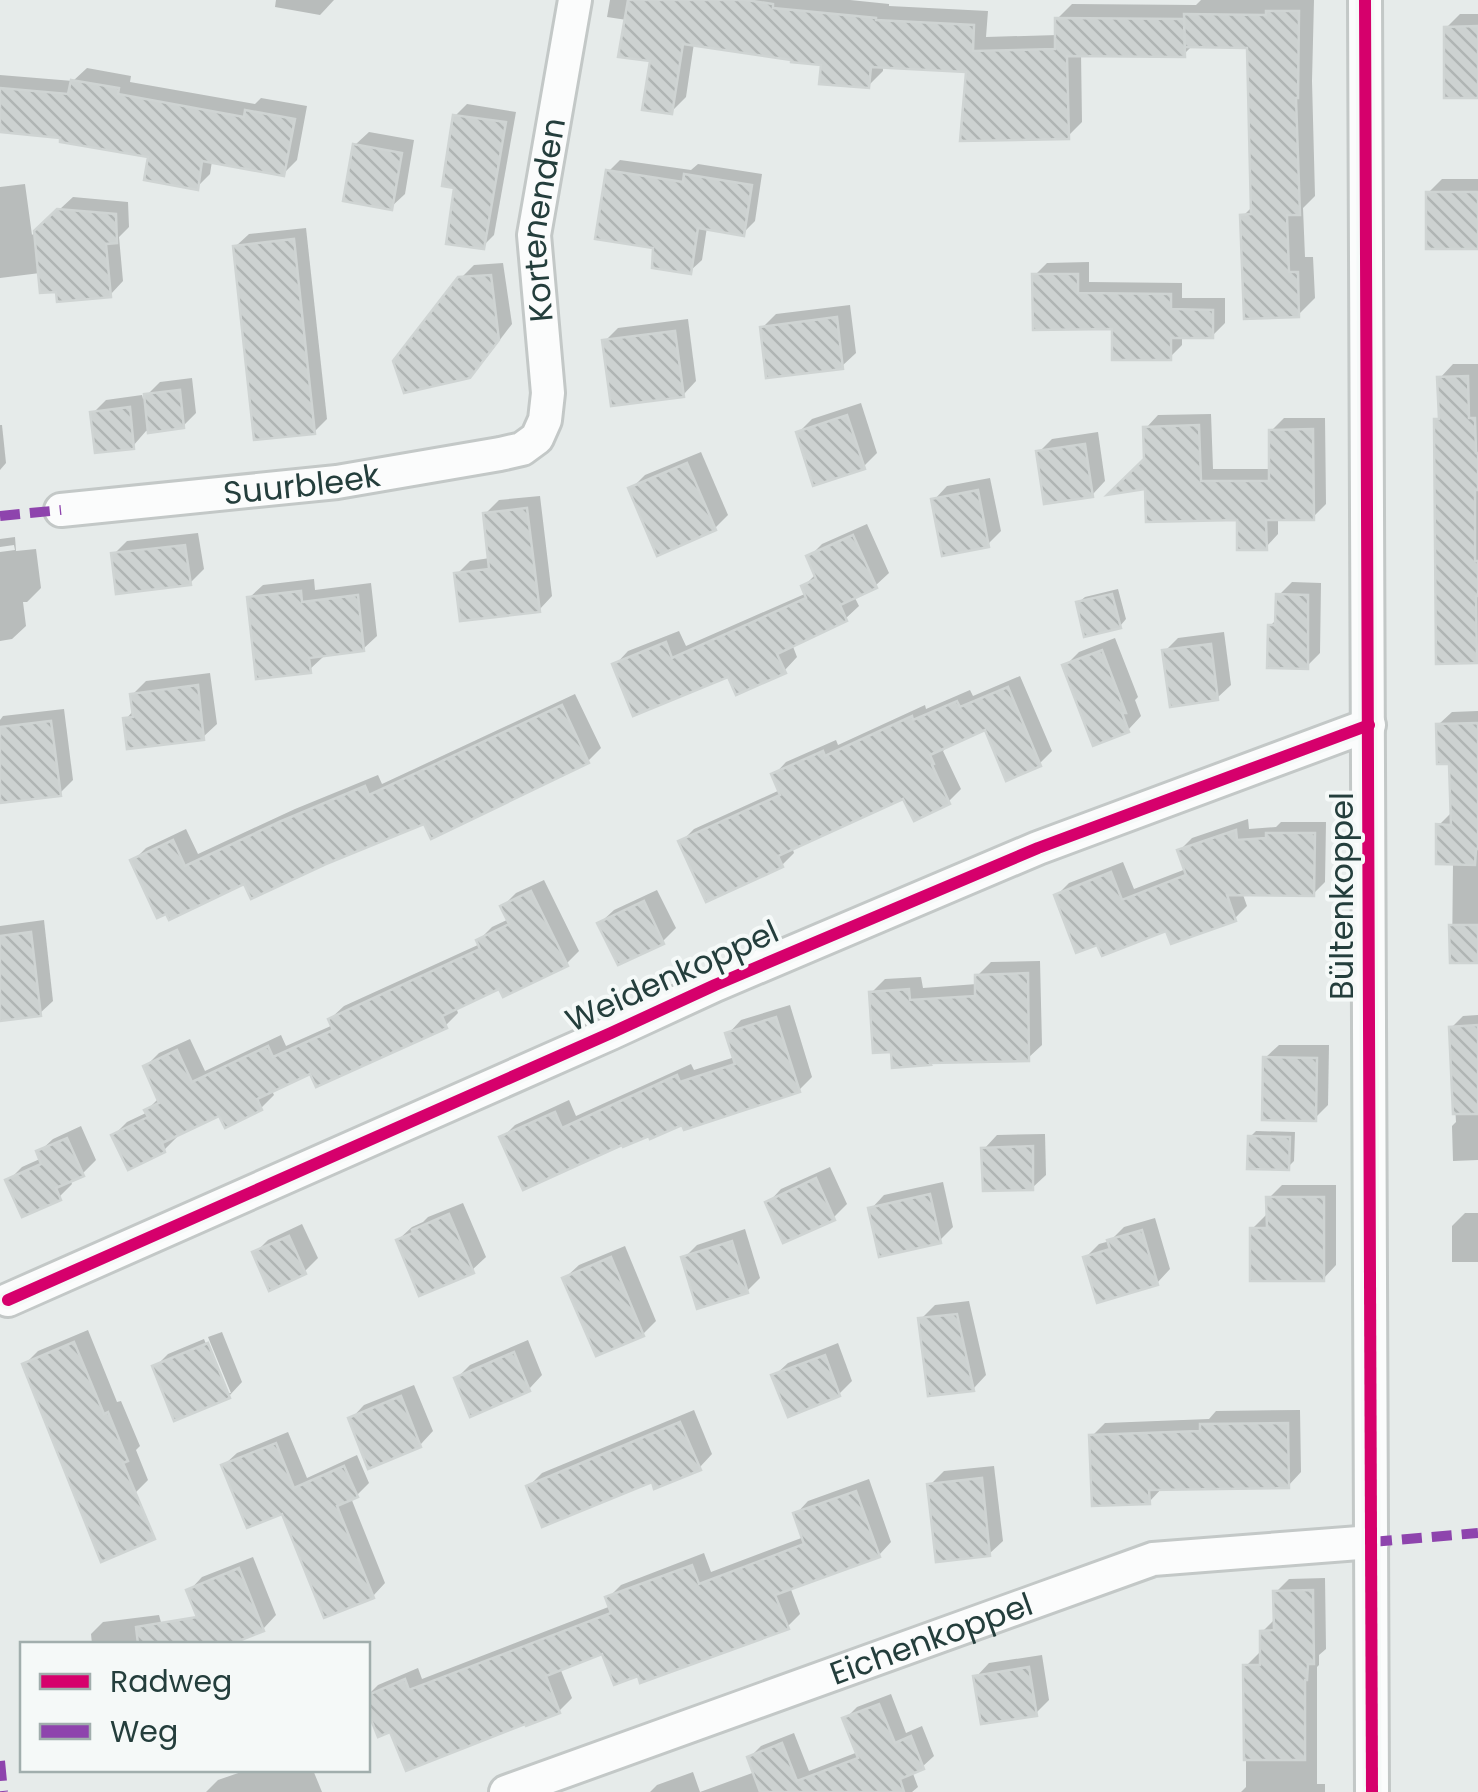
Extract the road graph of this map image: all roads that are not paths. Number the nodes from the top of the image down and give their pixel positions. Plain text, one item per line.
1 (575, 0) edge
2 (1366, 0) edge
3 (537, 438) joint
4 (60, 510) dead end
5 (1369, 726) junction
6 (8, 1300) dead end
7 (1372, 1542) junction
8 (506, 1792) edge
9 (1372, 1792) edge

1 - 3 street, Kortenenden
2 - 5 street, Bültenkoppel
3 - 4 street, Suurbleek
5 - 6 street, Weidenkoppel
5 - 7 street, Bültenkoppel
7 - 8 street, Eichenkoppel
7 - 9 street, Bültenkoppel

